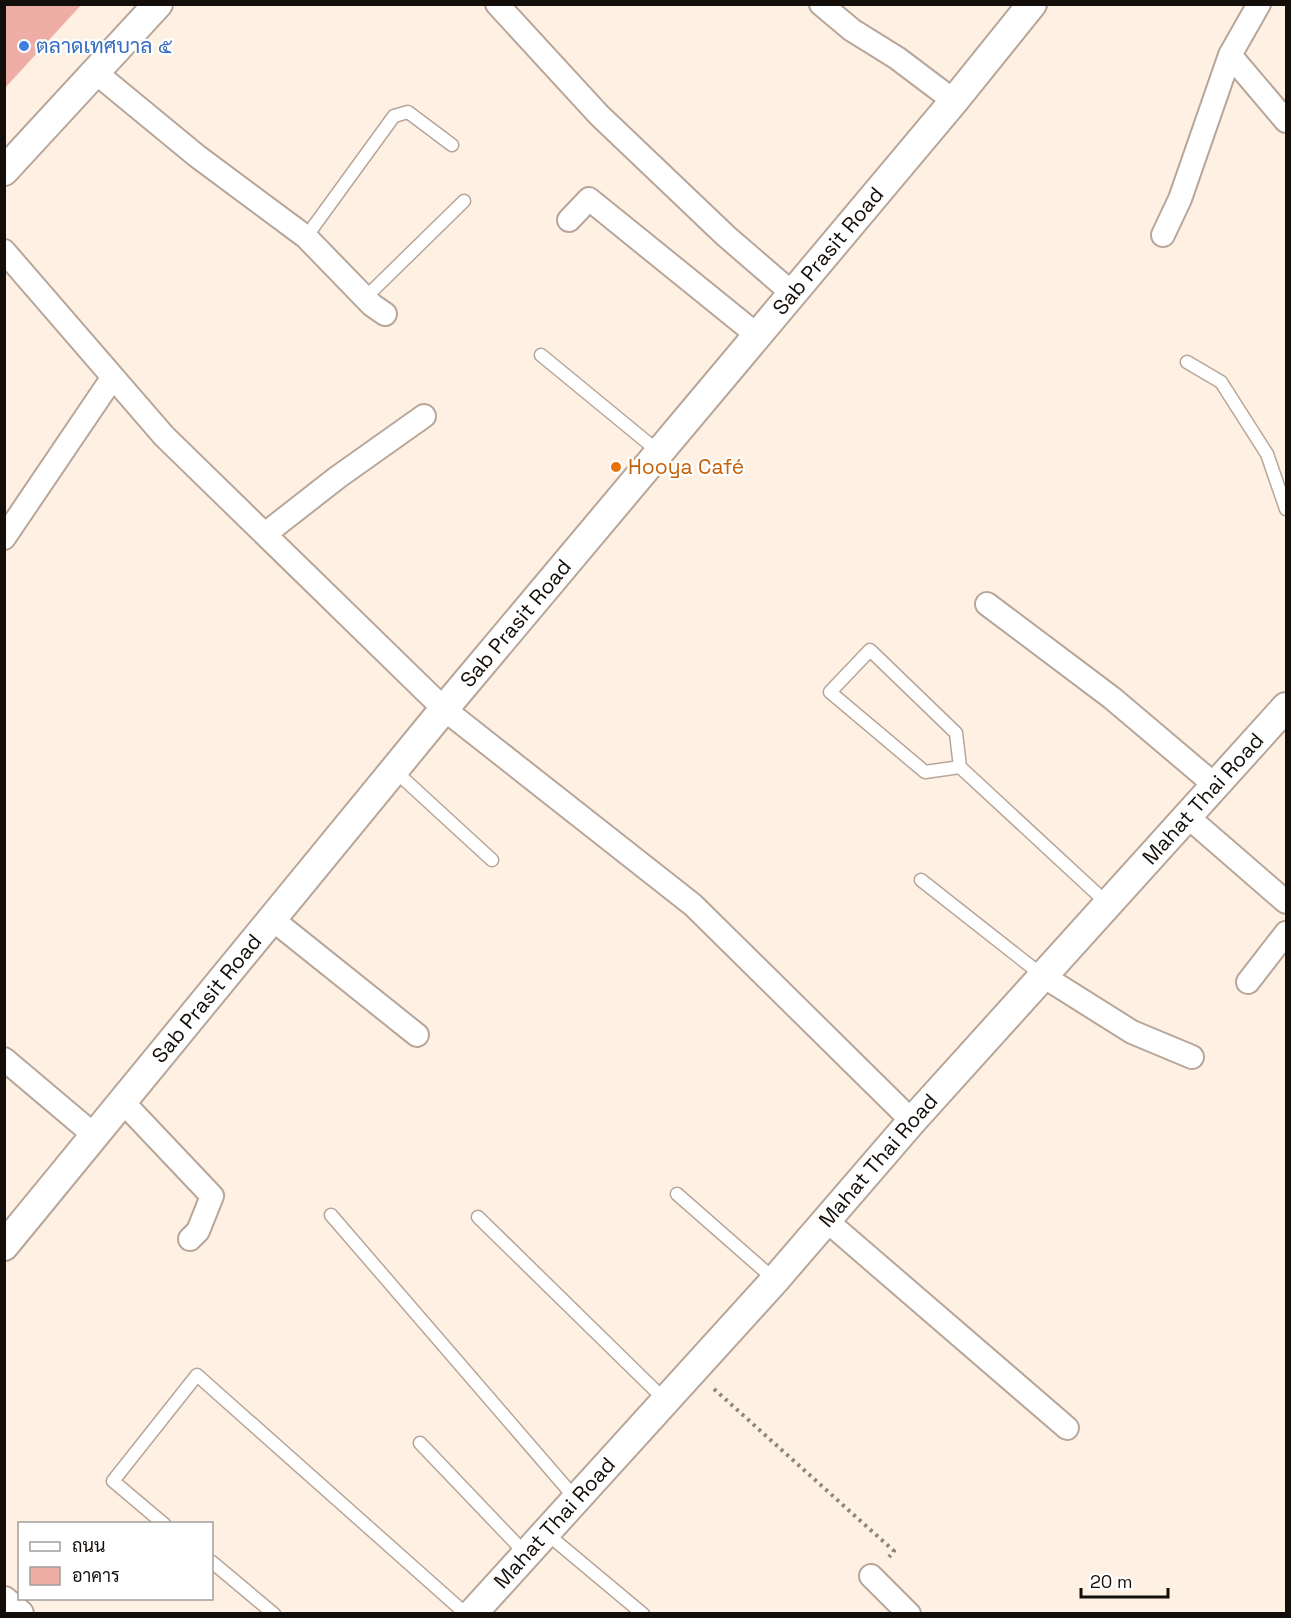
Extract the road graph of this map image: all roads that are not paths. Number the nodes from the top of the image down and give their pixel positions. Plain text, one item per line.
1 (158, 4) edge
2 (497, 4) edge
3 (821, 4) edge
4 (1259, 4) edge
5 (1028, 6) edge
6 (1230, 55) junction
7 (95, 72) junction
8 (954, 101) junction
9 (1287, 121) edge
10 (452, 145) dead end
11 (4, 171) edge
12 (464, 201) dead end
13 (569, 220) dead end
14 (1163, 235) dead end
15 (306, 237) junction
16 (4, 250) edge
17 (792, 293) junction
18 (365, 298) junction
19 (385, 314) dead end
20 (757, 335) junction
21 (541, 355) dead end
22 (1187, 362) dead end
23 (113, 377) junction
24 (424, 416) dead end
25 (659, 452) junction
26 (1287, 509) edge
27 (265, 534) junction
28 (4, 538) edge
29 (987, 604) dead end
30 (1287, 707) edge
31 (444, 709) junction
32 (960, 767) junction
33 (394, 770) junction
34 (1216, 786) junction
35 (1188, 817) junction
36 (492, 860) dead end
37 (921, 880) dead end
38 (1287, 902) edge
39 (1108, 904) junction
40 (272, 919) junction
41 (1287, 933) edge
42 (1043, 976) junction
43 (1248, 982) dead end
44 (417, 1035) dead end
45 (1192, 1057) dead end
46 (4, 1059) edge
47 (122, 1101) junction
48 (912, 1121) junction
49 (94, 1135) junction
50 (677, 1194) dead end
51 (331, 1215) dead end
52 (478, 1217) dead end
53 (827, 1221) junction
54 (190, 1239) dead end
55 (4, 1246) edge
56 (776, 1280) junction
57 (666, 1401) junction
58 (1067, 1428) dead end
59 (420, 1443) dead end
60 (576, 1499) junction
61 (162, 1522) edge
62 (546, 1533) junction
63 (526, 1554) junction
64 (213, 1563) edge
65 (871, 1576) dead end
66 (4, 1601) edge
67 (19, 1614) edge
68 (274, 1614) edge
69 (466, 1614) edge
70 (472, 1614) edge
71 (643, 1614) edge
72 (909, 1614) edge

1 - 7 street
2 - 17 street
3 - 8 street
4 - 6 street
5 - 8 street, Sab Prasit Road
6 - 9 street
6 - 14 street
7 - 11 street
7 - 15 street
8 - 17 street, Sab Prasit Road
10 - 15 lane
12 - 18 lane
13 - 20 street
15 - 18 street
16 - 23 street
17 - 20 street, Sab Prasit Road
18 - 19 street
20 - 25 street, Sab Prasit Road
21 - 25 lane
22 - 26 lane
23 - 27 street
23 - 28 street
24 - 27 street
25 - 31 street, Sab Prasit Road
27 - 31 street
29 - 34 street
30 - 34 street, Mahat Thai Road
31 - 33 street, Sab Prasit Road
31 - 48 street
32 - 32 lane
32 - 39 lane
33 - 36 lane
33 - 40 street, Sab Prasit Road
34 - 35 street, Mahat Thai Road
35 - 38 street
35 - 39 street, Mahat Thai Road
37 - 42 lane
39 - 42 street, Mahat Thai Road
40 - 44 street
40 - 47 street, Sab Prasit Road
41 - 43 street
42 - 45 street
42 - 48 street, Mahat Thai Road
46 - 49 street
47 - 49 street, Sab Prasit Road
47 - 54 street
48 - 53 street, Mahat Thai Road
49 - 55 street, Sab Prasit Road
50 - 56 lane
51 - 60 lane
52 - 57 lane
53 - 56 street, Mahat Thai Road
53 - 58 street
56 - 57 street, Mahat Thai Road
57 - 60 street, Mahat Thai Road
59 - 63 lane
60 - 62 street, Mahat Thai Road
61 - 69 lane
62 - 63 street, Mahat Thai Road
62 - 71 lane
63 - 70 street, Mahat Thai Road
64 - 68 lane
65 - 72 street
66 - 67 street

